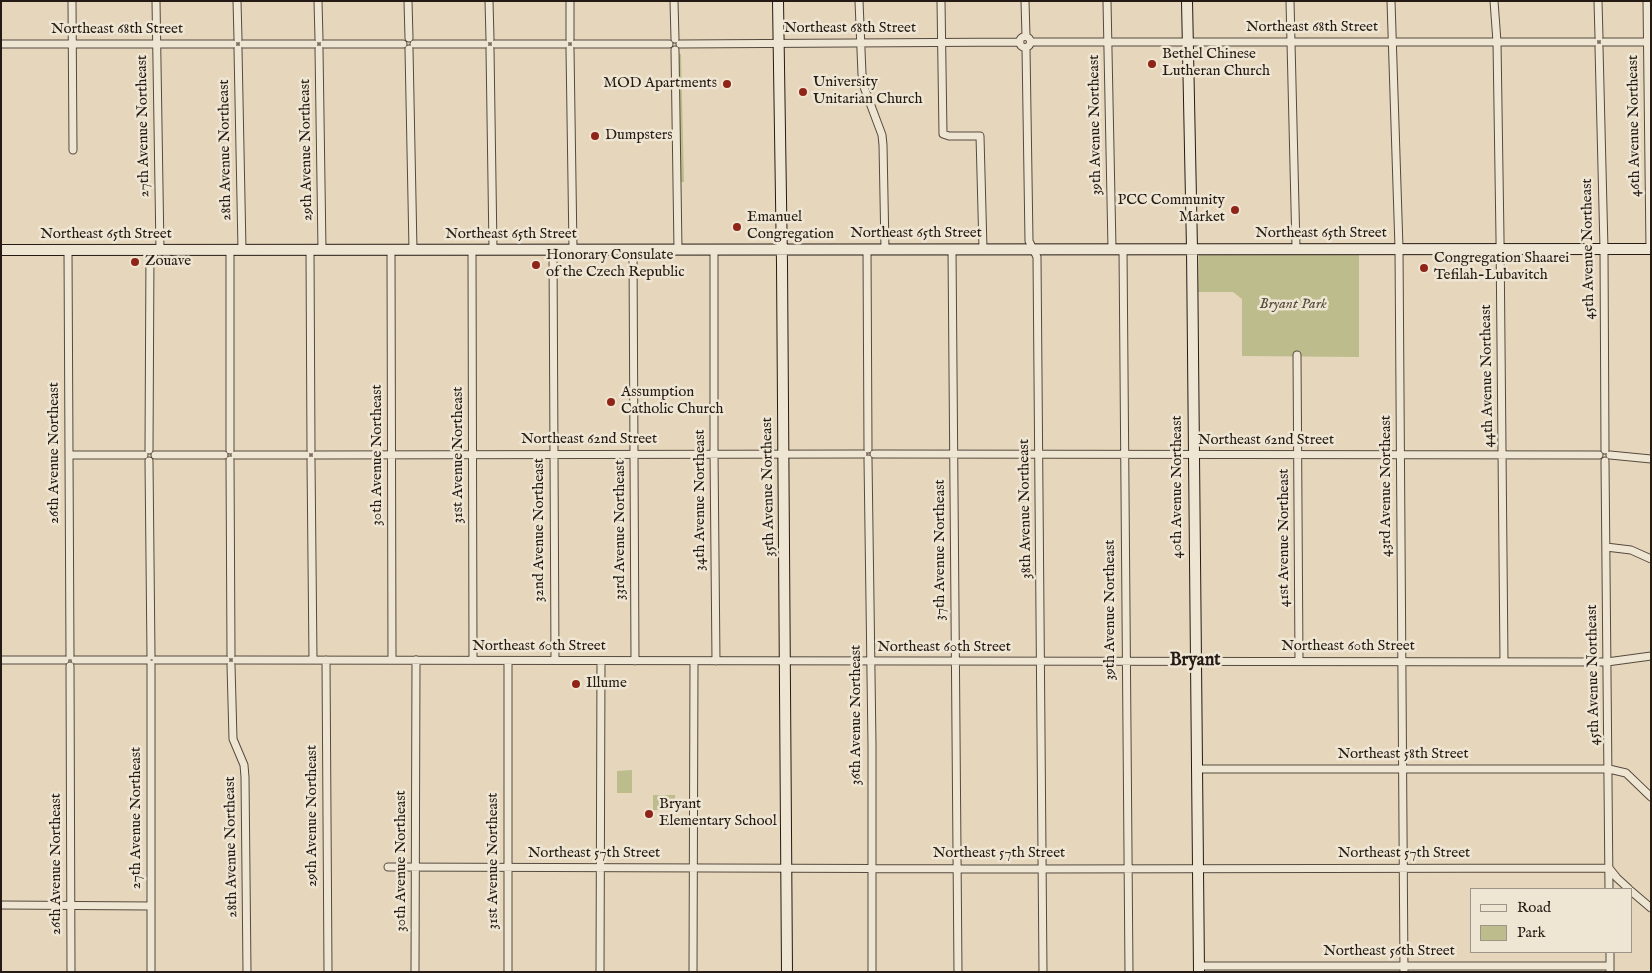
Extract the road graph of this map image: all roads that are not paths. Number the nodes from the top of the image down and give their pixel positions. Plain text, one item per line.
1 (72, 1) edge
2 (156, 1) edge
3 (237, 1) edge
4 (318, 1) edge
5 (408, 1) edge
6 (489, 1) edge
7 (570, 1) edge
8 (674, 1) edge
9 (778, 1) edge
10 (859, 1) edge
11 (941, 1) edge
12 (1025, 1) edge
13 (1107, 1) edge
14 (1187, 1) edge
15 (1290, 1) edge
16 (1392, 1) edge
17 (1494, 1) edge
18 (1598, 1) edge
19 (1647, 1) edge
20 (1291, 41) junction
21 (1393, 41) junction
22 (859, 42) junction
23 (1027, 42) junction
24 (1108, 42) junction
25 (1188, 42) junction
26 (1497, 42) junction
27 (1599, 42) junction
28 (1649, 42) edge
29 (779, 43) junction
30 (941, 43) junction
31 (1, 44) edge
32 (72, 44) junction
33 (157, 44) junction
34 (238, 44) junction
35 (319, 44) junction
36 (409, 44) junction
37 (490, 44) junction
38 (570, 44) junction
39 (675, 44) junction
40 (73, 150) dead end
41 (1296, 248) junction
42 (1399, 248) junction
43 (493, 249) junction
44 (782, 249) junction
45 (867, 249) junction
46 (885, 249) junction
47 (952, 249) junction
48 (983, 249) junction
49 (1034, 249) junction
50 (1117, 249) junction
51 (1192, 249) junction
52 (1500, 249) junction
53 (1604, 249) junction
54 (1, 250) edge
55 (68, 250) junction
56 (155, 250) junction
57 (230, 250) junction
58 (242, 250) junction
59 (310, 250) junction
60 (322, 250) junction
61 (391, 250) junction
62 (413, 250) junction
63 (472, 250) junction
64 (554, 250) junction
65 (573, 250) junction
66 (633, 250) junction
67 (678, 250) junction
68 (714, 250) junction
69 (1650, 250) edge
70 (1297, 355) dead end
71 (634, 453) junction
72 (783, 453) junction
73 (554, 454) junction
74 (714, 454) junction
75 (868, 454) junction
76 (954, 454) junction
77 (1039, 454) junction
78 (69, 455) junction
79 (150, 455) junction
80 (230, 455) junction
81 (311, 455) junction
82 (392, 455) junction
83 (472, 455) junction
84 (1124, 455) junction
85 (1193, 455) junction
86 (1298, 455) junction
87 (1400, 455) junction
88 (1503, 455) junction
89 (1605, 455) junction
90 (1651, 459) edge
91 (1606, 547) junction
92 (1651, 559) edge
93 (1650, 658) edge
94 (1, 660) edge
95 (151, 660) junction
96 (231, 660) junction
97 (313, 660) junction
98 (326, 660) junction
99 (392, 660) junction
100 (416, 660) junction
101 (473, 660) junction
102 (554, 660) junction
103 (70, 661) junction
104 (508, 661) junction
105 (601, 661) junction
106 (635, 661) junction
107 (694, 661) junction
108 (716, 661) junction
109 (786, 661) junction
110 (871, 661) junction
111 (1125, 661) junction
112 (1299, 661) junction
113 (1402, 661) junction
114 (1504, 661) junction
115 (956, 662) junction
116 (1041, 662) junction
117 (1195, 662) junction
118 (1607, 662) junction
119 (1196, 769) junction
120 (1403, 769) junction
121 (1609, 769) junction
122 (1651, 797) edge
123 (388, 867) dead end
124 (415, 867) junction
125 (957, 867) junction
126 (508, 868) junction
127 (600, 868) junction
128 (692, 868) junction
129 (786, 868) junction
130 (871, 868) junction
131 (1042, 868) junction
132 (1128, 868) junction
133 (1198, 868) junction
134 (1404, 868) junction
135 (1609, 868) junction
136 (1609, 888) edge
137 (1628, 888) edge
138 (1632, 892) edge
139 (1, 905) edge
140 (70, 906) junction
141 (151, 906) junction
142 (1651, 908) edge
143 (1610, 953) edge
144 (1199, 969) edge
145 (1404, 969) edge
146 (1610, 969) edge
147 (71, 972) edge
148 (151, 972) edge
149 (247, 972) edge
150 (328, 972) edge
151 (415, 972) edge
152 (508, 972) edge
153 (600, 972) edge
154 (693, 972) edge
155 (787, 972) edge
156 (872, 972) edge
157 (958, 972) edge
158 (1043, 972) edge
159 (1129, 972) edge

1 - 32 street
2 - 33 street, 27th Avenue Northeast
3 - 34 street, 28th Avenue Northeast
4 - 35 street, 29th Avenue Northeast
5 - 36 street
6 - 37 street
7 - 38 street
8 - 39 street
9 - 29 main road, 35th Avenue Northeast
10 - 22 street
11 - 30 street
12 - 23 street, 38th Avenue Northeast
13 - 24 street, 39th Avenue Northeast
14 - 25 main road, 40th Avenue Northeast
15 - 20 street
16 - 21 street, 43rd Avenue Northeast
17 - 26 street, 44th Avenue Northeast
18 - 27 street, 45th Avenue Northeast
19 - 28 street, 46th Avenue Northeast
20 - 21 street, Northeast 68th Street
20 - 25 street, Northeast 68th Street
20 - 41 street
21 - 26 street, Northeast 68th Street
21 - 42 street, 43rd Avenue Northeast
22 - 29 street, Northeast 68th Street
22 - 30 street, Northeast 68th Street
22 - 46 street
23 - 24 street, Northeast 68th Street
23 - 30 street, Northeast 68th Street
23 - 49 street, 38th Avenue Northeast
24 - 25 street, Northeast 68th Street
24 - 50 street, 39th Avenue Northeast
25 - 51 main road, 40th Avenue Northeast
26 - 27 street, Northeast 68th Street
26 - 52 street, 44th Avenue Northeast
27 - 28 street, Northeast 68th Street
27 - 53 street, 45th Avenue Northeast
28 - 69 street, 46th Avenue Northeast
29 - 39 street, Northeast 68th Street
29 - 44 main road, 35th Avenue Northeast
30 - 48 street
31 - 32 street, Northeast 68th Street
32 - 33 street, Northeast 68th Street
32 - 40 street
33 - 34 street, Northeast 68th Street
33 - 56 street, 27th Avenue Northeast
34 - 35 street, Northeast 68th Street
34 - 58 street, 28th Avenue Northeast
35 - 36 street, Northeast 68th Street
35 - 60 street, 29th Avenue Northeast
36 - 37 street, Northeast 68th Street
36 - 62 street
37 - 38 street, Northeast 68th Street
37 - 43 street
38 - 39 street, Northeast 68th Street
38 - 65 street
39 - 67 street
41 - 42 main road, Northeast 65th Street
41 - 51 main road, Northeast 65th Street
42 - 52 main road, Northeast 65th Street
42 - 87 street, 43rd Avenue Northeast
43 - 63 main road, Northeast 65th Street
43 - 64 main road, Northeast 65th Street
44 - 45 main road, Northeast 65th Street
44 - 68 main road, Northeast 65th Street
44 - 72 main road, 35th Avenue Northeast
45 - 46 main road, Northeast 65th Street
45 - 75 street, 36th Avenue Northeast
46 - 47 main road, Northeast 65th Street
47 - 48 main road, Northeast 65th Street
47 - 76 street, 37th Avenue Northeast
48 - 49 main road, Northeast 65th Street
49 - 50 main road, Northeast 65th Street
49 - 77 street, 38th Avenue Northeast
50 - 51 main road, Northeast 65th Street
50 - 84 street, 39th Avenue Northeast
51 - 85 main road, 40th Avenue Northeast
52 - 53 main road, Northeast 65th Street
52 - 88 street, 44th Avenue Northeast
53 - 69 main road, Northeast 65th Street
53 - 89 street, 45th Avenue Northeast
54 - 55 main road, Northeast 65th Street
55 - 56 main road, Northeast 65th Street
55 - 78 street, 26th Avenue Northeast
56 - 57 main road, Northeast 65th Street
56 - 79 street, 27th Avenue Northeast
57 - 58 main road, Northeast 65th Street
57 - 80 street, 28th Avenue Northeast
58 - 59 main road, Northeast 65th Street
59 - 60 main road, Northeast 65th Street
59 - 81 street
60 - 61 main road, Northeast 65th Street
61 - 62 main road, Northeast 65th Street
61 - 82 street, 30th Avenue Northeast
62 - 63 main road, Northeast 65th Street
63 - 83 street, 31st Avenue Northeast
64 - 65 main road, Northeast 65th Street
64 - 73 street, 32nd Avenue Northeast
65 - 66 main road, Northeast 65th Street
66 - 67 main road, Northeast 65th Street
66 - 71 street, 33rd Avenue Northeast
67 - 68 main road, Northeast 65th Street
68 - 74 street, 34th Avenue Northeast
70 - 86 street, 41st Avenue Northeast
71 - 73 street, Northeast 62nd Street
71 - 74 street, Northeast 62nd Street
71 - 106 street, 33rd Avenue Northeast
72 - 74 street, Northeast 62nd Street
72 - 75 street, Northeast 62nd Street
72 - 109 main road, 35th Avenue Northeast
73 - 83 street, Northeast 62nd Street
73 - 102 street, 32nd Avenue Northeast
74 - 108 street, 34th Avenue Northeast
75 - 76 street, Northeast 62nd Street
75 - 110 street, 36th Avenue Northeast
76 - 77 street, Northeast 62nd Street
76 - 115 street, 37th Avenue Northeast
77 - 84 street, Northeast 62nd Street
77 - 116 street, 38th Avenue Northeast
78 - 79 street, Northeast 62nd Street
78 - 103 street, 26th Avenue Northeast
79 - 80 street, Northeast 62nd Street
79 - 95 street, 27th Avenue Northeast
80 - 81 street, Northeast 62nd Street
80 - 96 street, 28th Avenue Northeast
81 - 82 street, Northeast 62nd Street
81 - 97 street
82 - 83 street, Northeast 62nd Street
82 - 99 street, 30th Avenue Northeast
83 - 101 street, 31st Avenue Northeast
84 - 85 street, Northeast 62nd Street
84 - 111 street, 39th Avenue Northeast
85 - 86 street, Northeast 62nd Street
85 - 117 main road, 40th Avenue Northeast
86 - 87 street, Northeast 62nd Street
86 - 112 street, 41st Avenue Northeast
87 - 88 street, Northeast 62nd Street
87 - 113 street, 43rd Avenue Northeast
88 - 89 street, Northeast 62nd Street
88 - 114 street, 44th Avenue Northeast
89 - 90 street, Northeast 62nd Street
89 - 91 street, 45th Avenue Northeast
91 - 92 street
91 - 118 street, 45th Avenue Northeast
93 - 118 street, Northeast 60th Street
94 - 103 street, Northeast 60th Street
95 - 96 street, Northeast 60th Street
95 - 103 street, Northeast 60th Street
95 - 141 street, 27th Avenue Northeast
96 - 97 street, Northeast 60th Street
96 - 149 street, 28th Avenue Northeast
97 - 98 street, Northeast 60th Street
98 - 99 street, Northeast 60th Street
98 - 150 street, 29th Avenue Northeast
99 - 100 street, Northeast 60th Street
100 - 101 street, Northeast 60th Street
100 - 124 street, 30th Avenue Northeast
101 - 104 street, Northeast 60th Street
102 - 104 street, Northeast 60th Street
102 - 105 street, Northeast 60th Street
103 - 140 street, 26th Avenue Northeast
104 - 126 street, 31st Avenue Northeast
105 - 106 street, Northeast 60th Street
105 - 127 street
106 - 107 street, Northeast 60th Street
107 - 108 street, Northeast 60th Street
107 - 128 street
108 - 109 street, Northeast 60th Street
109 - 110 street, Northeast 60th Street
109 - 129 main road, 35th Avenue Northeast
110 - 115 street, Northeast 60th Street
110 - 130 street, 36th Avenue Northeast
111 - 116 street, Northeast 60th Street
111 - 117 street, Northeast 60th Street
111 - 132 street, 39th Avenue Northeast
112 - 113 street, Northeast 60th Street
112 - 117 street, Northeast 60th Street
113 - 114 street, Northeast 60th Street
113 - 120 street, 43rd Avenue Northeast
114 - 118 street, Northeast 60th Street
115 - 116 street, Northeast 60th Street
115 - 125 street, 37th Avenue Northeast
116 - 131 street, 38th Avenue Northeast
117 - 119 main road, 40th Avenue Northeast
118 - 121 street, 45th Avenue Northeast
119 - 120 street, Northeast 58th Street
119 - 133 main road, 40th Avenue Northeast
120 - 121 street, Northeast 58th Street
120 - 134 street, 43rd Avenue Northeast
121 - 122 street
121 - 135 street, 45th Avenue Northeast
123 - 124 street, Northeast 57th Street
124 - 126 street, Northeast 57th Street
124 - 151 street, 30th Avenue Northeast
125 - 130 street, Northeast 57th Street
125 - 131 street, Northeast 57th Street
125 - 157 street, 37th Avenue Northeast
126 - 127 street, Northeast 57th Street
126 - 152 street, 31st Avenue Northeast
127 - 128 street, Northeast 57th Street
127 - 153 street
128 - 129 street, Northeast 57th Street
128 - 154 street
129 - 130 street, Northeast 57th Street
129 - 155 main road, 35th Avenue Northeast
130 - 156 street, 36th Avenue Northeast
131 - 132 street, Northeast 57th Street
131 - 158 street, 38th Avenue Northeast
132 - 133 street, Northeast 57th Street
132 - 159 street, 39th Avenue Northeast
133 - 134 street, Northeast 57th Street
133 - 144 main road, 40th Avenue Northeast
134 - 135 street, Northeast 57th Street
134 - 145 street, 43rd Avenue Northeast
135 - 136 street, 45th Avenue Northeast
135 - 137 street
138 - 142 street
139 - 140 street
140 - 141 street
140 - 147 street, 26th Avenue Northeast
141 - 148 street, 27th Avenue Northeast
143 - 146 street
144 - 145 street, Northeast 56th Street
145 - 146 street, Northeast 56th Street

